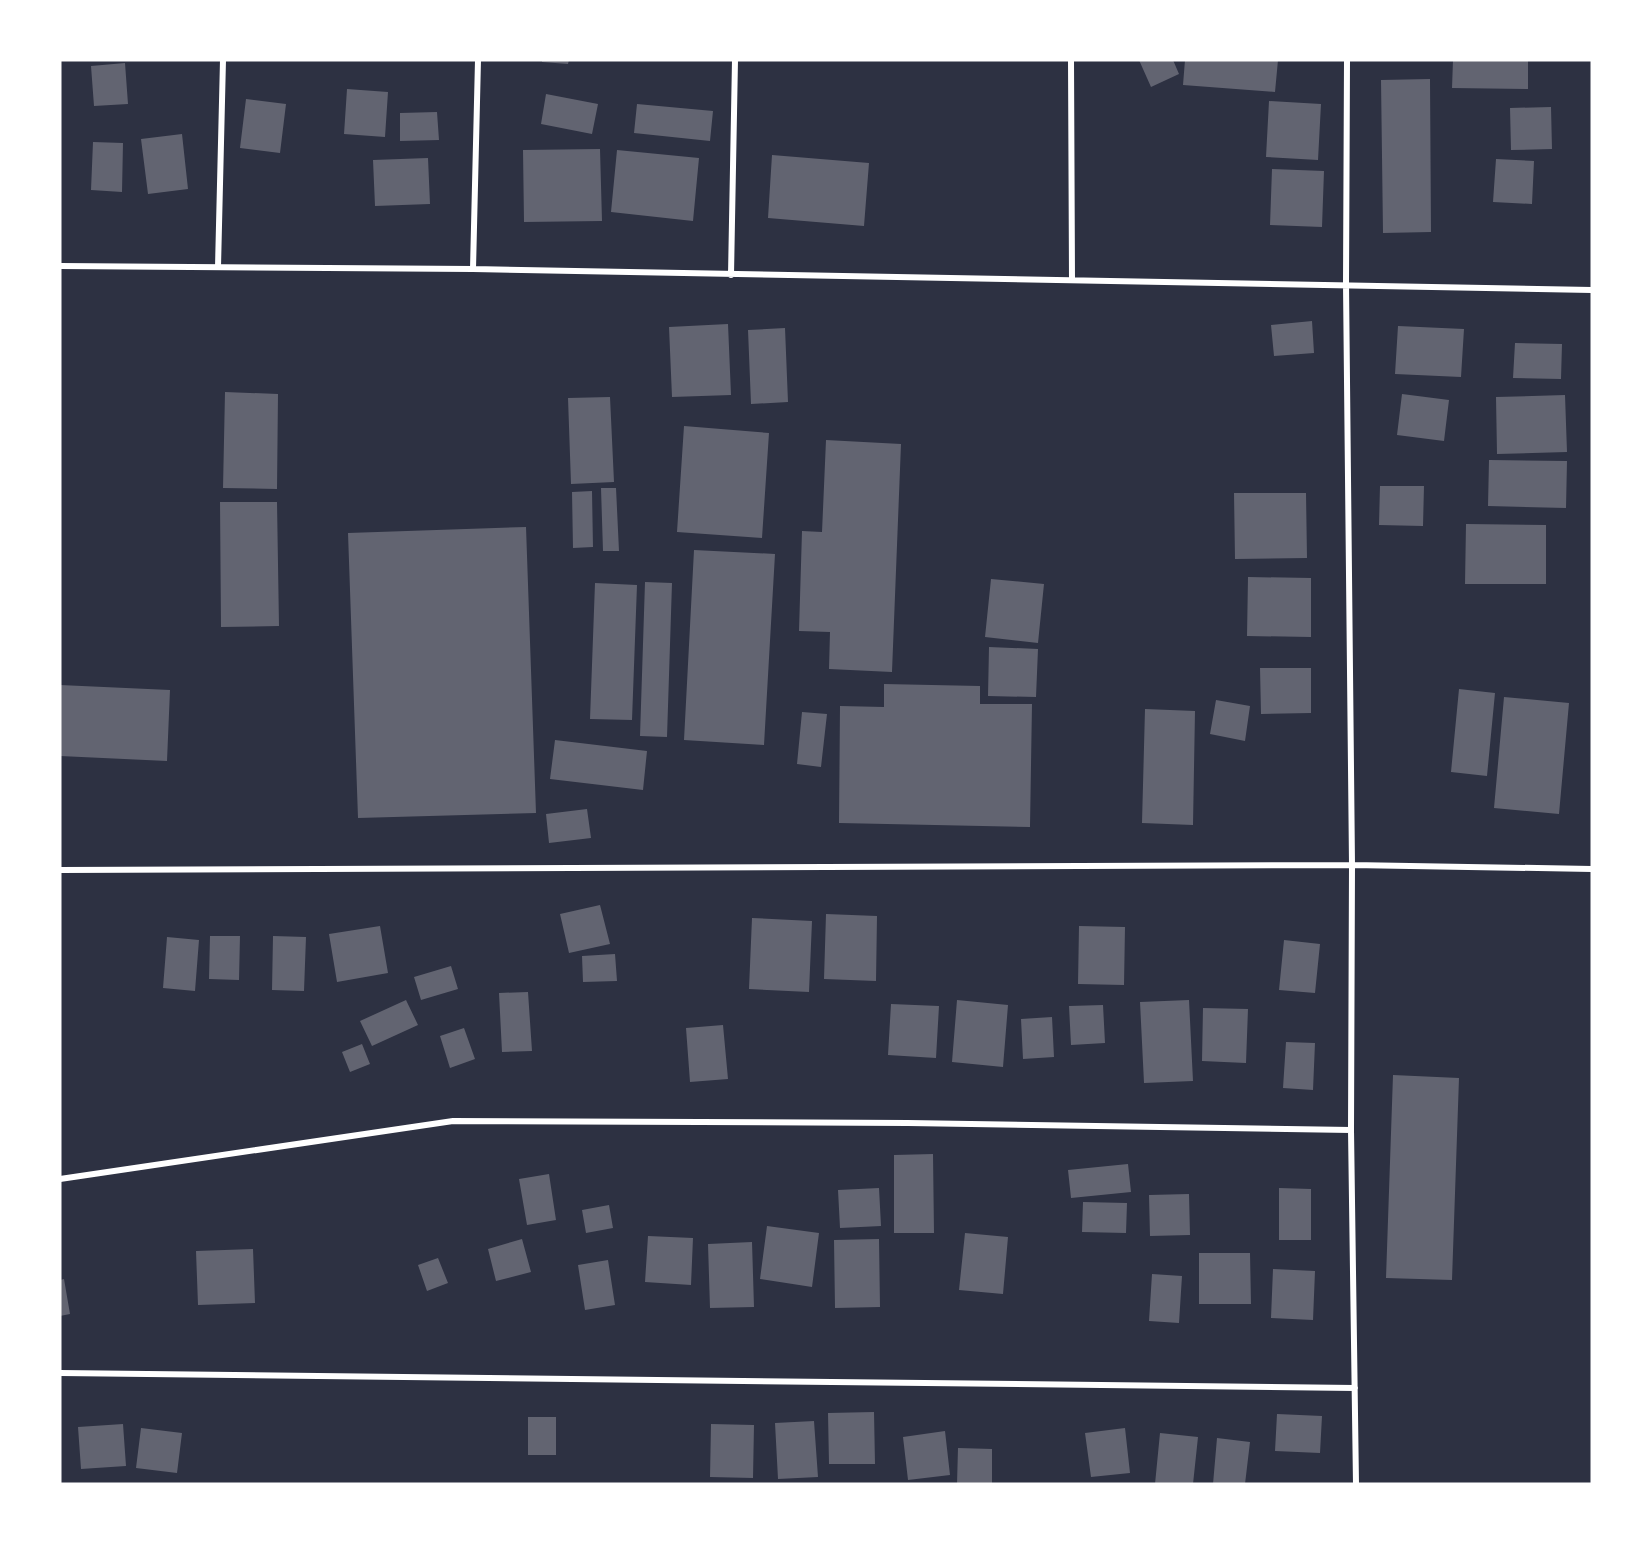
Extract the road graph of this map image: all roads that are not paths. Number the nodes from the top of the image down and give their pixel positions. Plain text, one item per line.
1 (223, 60) edge
2 (478, 60) edge
3 (735, 60) edge
4 (1071, 60) edge
5 (1347, 60) edge
6 (60, 266) edge
7 (218, 267) junction
8 (473, 269) junction
9 (731, 275) junction
10 (1072, 280) junction
11 (1346, 284) junction
12 (1592, 290) edge
13 (1352, 865) junction
14 (1592, 868) edge
15 (60, 870) edge
16 (1351, 1130) junction
17 (60, 1179) edge
18 (60, 1373) edge
19 (1355, 1388) junction
20 (1356, 1484) edge

1 - 7 street
2 - 8 street
3 - 9 street
4 - 10 street
5 - 11 street
6 - 7 street
7 - 8 street
8 - 9 street
9 - 10 street
10 - 11 street
11 - 12 street
11 - 13 street
13 - 14 street
13 - 15 street
13 - 16 street
16 - 17 street
16 - 19 street
18 - 19 street
19 - 20 street

